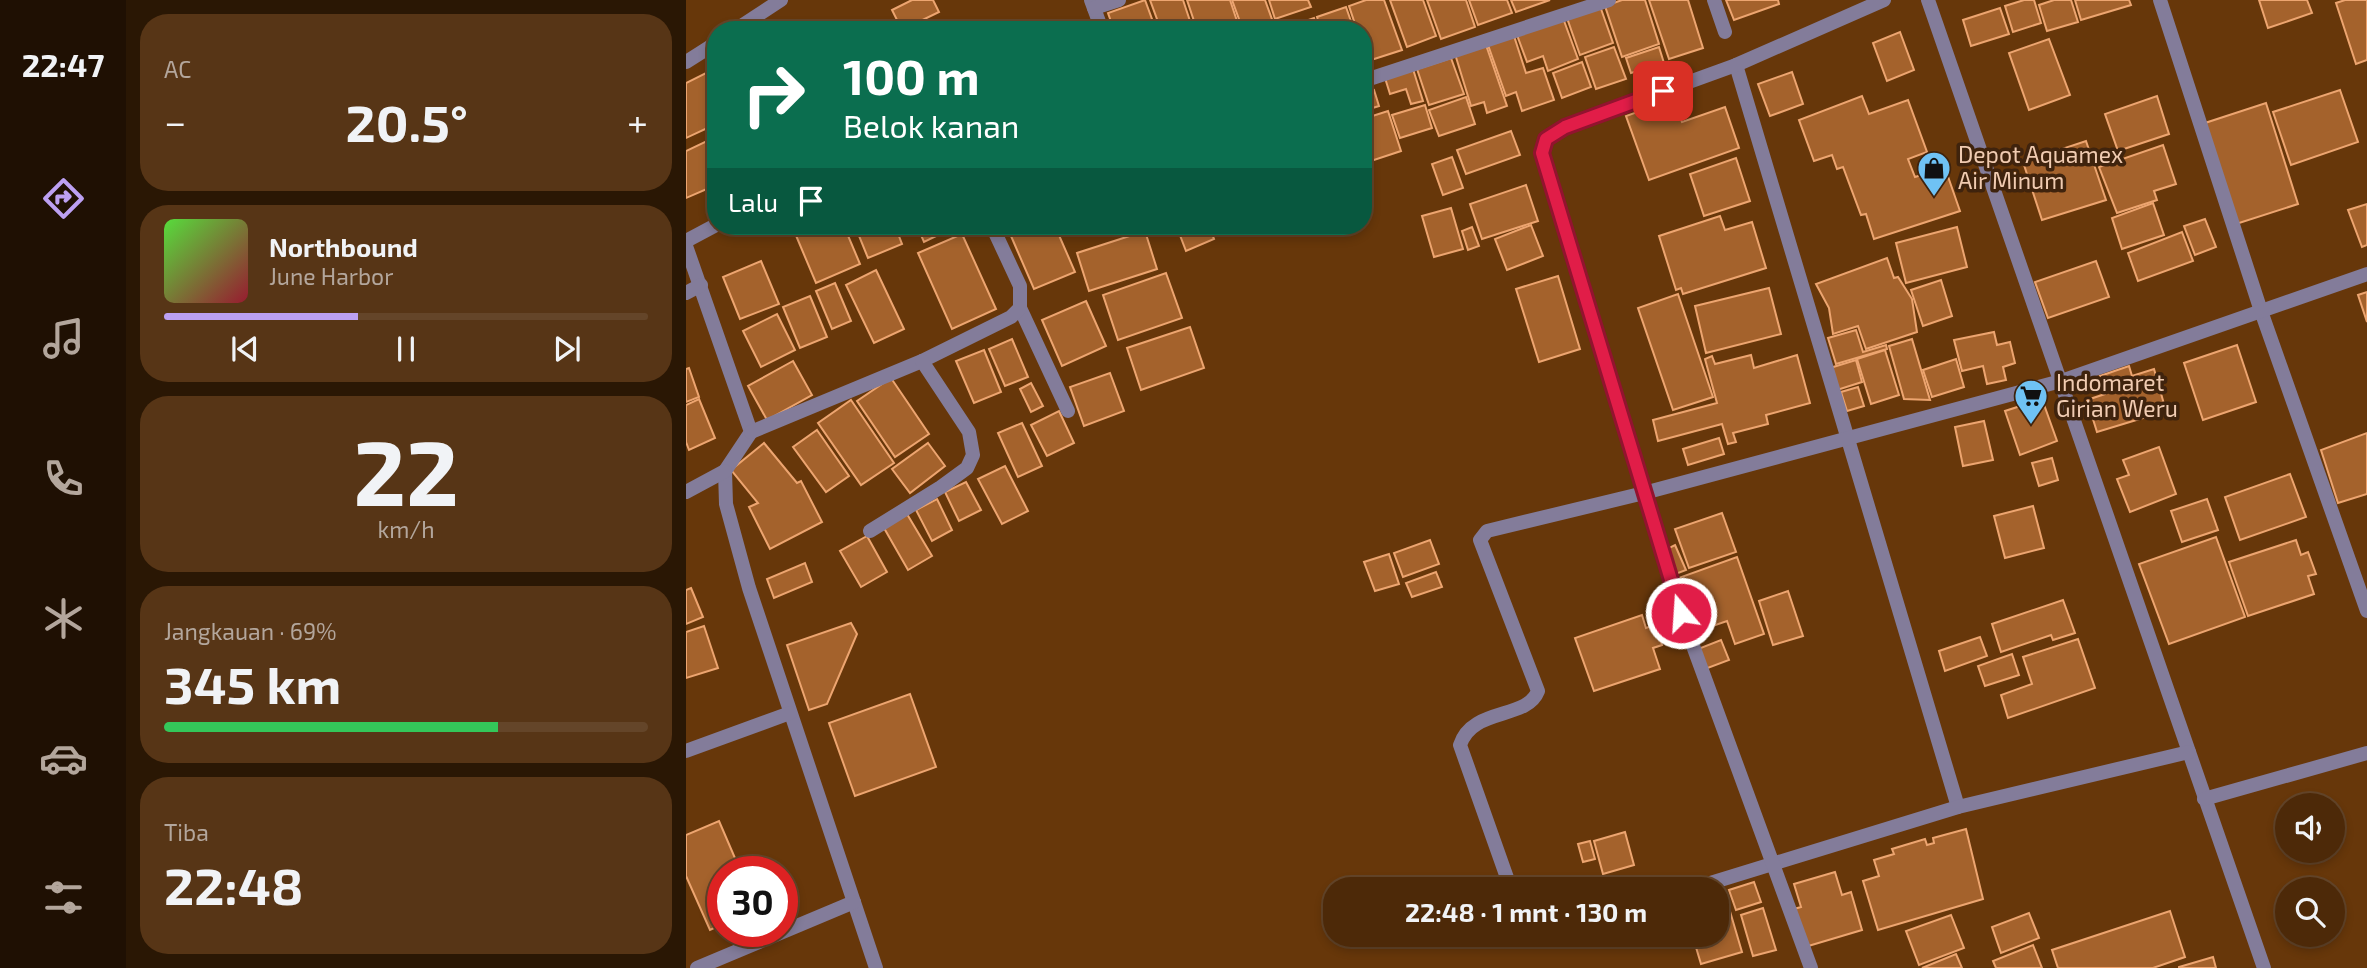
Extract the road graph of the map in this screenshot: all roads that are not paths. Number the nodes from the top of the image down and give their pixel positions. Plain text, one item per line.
1 (782, 0) edge
2 (1119, 0) edge
3 (1609, 0) edge
4 (1714, 0) edge
5 (1884, 0) edge
6 (1928, 0) edge
7 (2160, 0) edge
8 (1092, 4) edge
9 (750, 21) edge
10 (1099, 21) edge
11 (1725, 32) dead end
12 (707, 49) edge
13 (686, 62) edge
14 (1736, 65) junction
15 (1372, 78) edge
16 (707, 230) edge
17 (996, 235) edge
18 (686, 240) edge
19 (686, 246) edge
20 (2367, 274) edge
21 (701, 285) junction
22 (686, 293) edge
23 (1020, 308) junction
24 (2261, 310) junction
25 (922, 361) junction
26 (2061, 381) junction
27 (1068, 411) dead end
28 (751, 432) junction
29 (1847, 438) junction
30 (724, 471) junction
31 (686, 492) edge
32 (1644, 493) junction
33 (870, 531) dead end
34 (2367, 611) edge
35 (790, 712) junction
36 (686, 751) edge
37 (2189, 752) junction
38 (2367, 753) edge
39 (2204, 799) junction
40 (1958, 807) junction
41 (1772, 864) junction
42 (1507, 877) edge
43 (1729, 877) edge
44 (854, 902) junction
45 (697, 968) edge
46 (876, 968) edge
47 (1811, 968) edge
48 (2264, 968) edge

1 - 9 street
2 - 8 street
3 - 15 street
4 - 11 street
5 - 14 street
6 - 26 street
7 - 24 street
8 - 10 street
12 - 13 street
14 - 29 street
14 - 32 street
16 - 18 street
17 - 23 street
19 - 21 street
20 - 24 street
21 - 22 street
21 - 28 street
23 - 25 street
23 - 27 street
24 - 26 street
24 - 34 street
25 - 28 street
25 - 33 street
26 - 29 street
26 - 37 street
28 - 30 street
29 - 32 street
29 - 40 street
30 - 31 street
30 - 35 street
32 - 41 street
32 - 42 street
35 - 36 street
35 - 44 street
37 - 39 street
37 - 40 street
38 - 39 street
39 - 48 street
40 - 41 street
41 - 43 street
41 - 47 street
44 - 45 street
44 - 46 street

